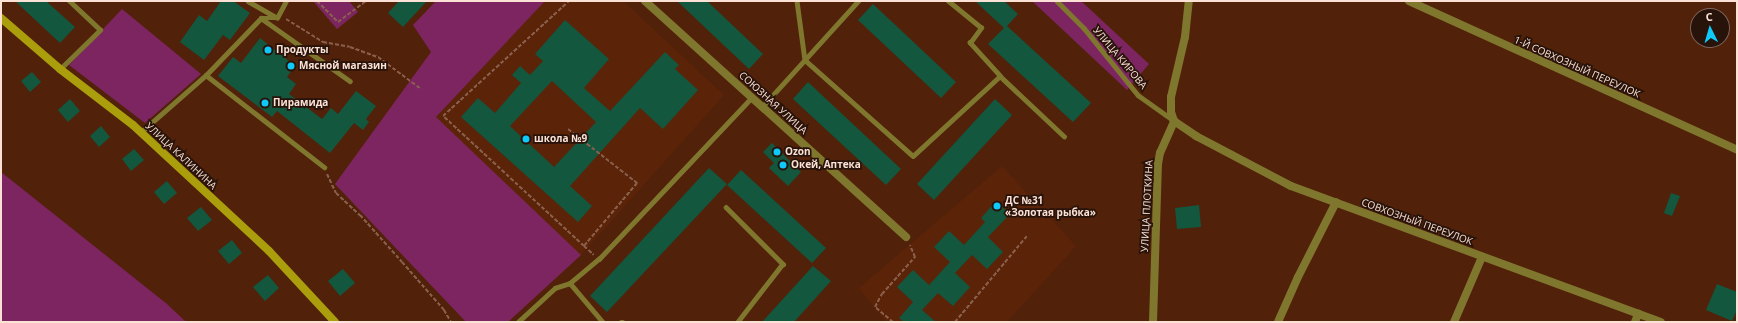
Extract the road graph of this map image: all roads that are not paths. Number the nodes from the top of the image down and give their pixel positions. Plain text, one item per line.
1 (69, 1) edge
2 (248, 1) edge
3 (286, 1) edge
4 (645, 1) edge
5 (797, 1) edge
6 (858, 1) edge
7 (948, 1) edge
8 (1057, 1) edge
9 (1189, 1) edge
10 (1409, 1) edge
11 (278, 16) junction
12 (1, 18) edge
13 (261, 18) junction
14 (805, 60) junction
15 (60, 69) junction
16 (206, 75) junction
17 (1000, 76) junction
18 (350, 81) dead end
19 (752, 97) junction
20 (762, 107) junction
21 (1174, 121) junction
22 (141, 132) junction
23 (1064, 136) dead end
24 (1737, 150) edge
25 (324, 167) road end
26 (1336, 202) junction
27 (726, 207) dead end
28 (906, 237) road end
29 (1482, 256) junction
30 (570, 282) junction
31 (1638, 314) junction
32 (335, 322) edge
33 (518, 322) edge
34 (603, 322) edge
35 (738, 322) edge
36 (1153, 322) edge
37 (1278, 322) edge
38 (1454, 322) edge
39 (1635, 322) edge
40 (1661, 322) edge

1 - 15 lane
2 - 11 lane
3 - 11 lane
4 - 19 street, СОЮЗНАЯ УЛИЦА
5 - 14 lane
6 - 14 lane
7 - 17 lane
8 - 21 lane, УЛИЦА КИРОВА
9 - 21 street
10 - 24 street, 1-Й СОВХОЗНЫЙ ПЕРЕУЛОК
11 - 13 lane
12 - 15 main road, УЛИЦА КАЛИНИНА
13 - 16 lane
13 - 18 lane
14 - 17 lane
14 - 20 lane
15 - 22 main road, УЛИЦА КАЛИНИНА
16 - 22 lane
16 - 25 lane
17 - 23 lane
19 - 20 street, СОЮЗНАЯ УЛИЦА
19 - 30 lane
20 - 28 street, СОЮЗНАЯ УЛИЦА
21 - 26 street, СОВХОЗНЫЙ ПЕРЕУЛОК
21 - 36 street, УЛИЦА ПЛОТКИНА
22 - 32 main road, УЛИЦА КАЛИНИНА
26 - 29 street, СОВХОЗНЫЙ ПЕРЕУЛОК
26 - 37 street
27 - 35 lane
29 - 31 street, СОВХОЗНЫЙ ПЕРЕУЛОК
29 - 38 street
30 - 33 lane
30 - 34 lane
31 - 39 street
31 - 40 street, СОВХОЗНЫЙ ПЕРЕУЛОК

